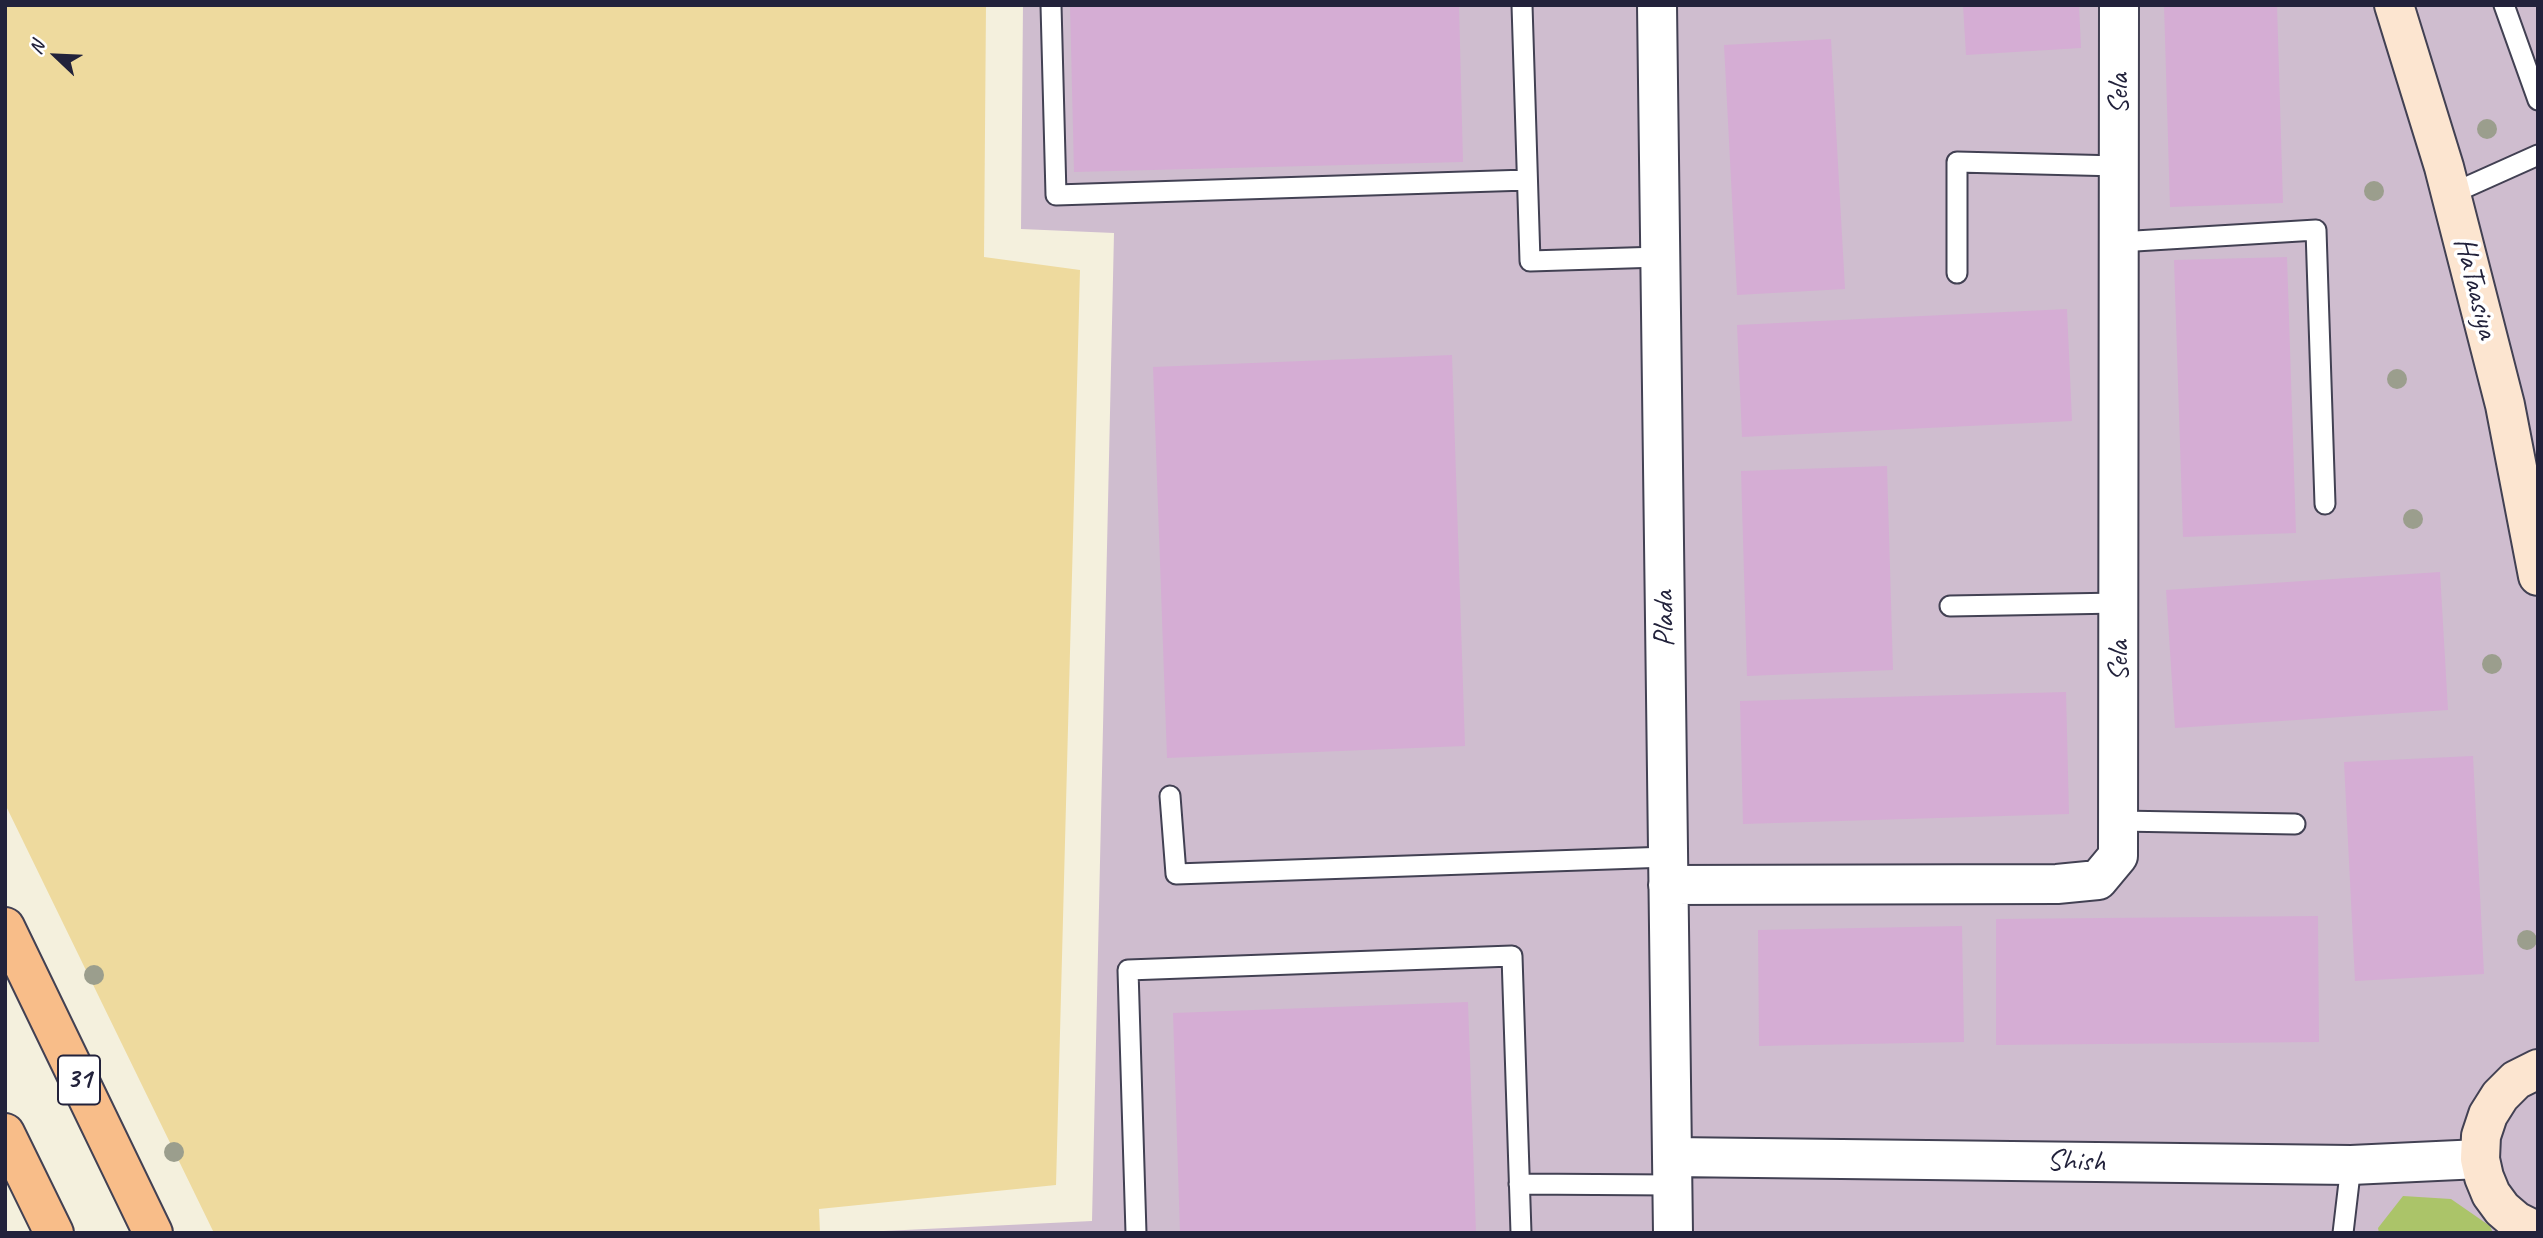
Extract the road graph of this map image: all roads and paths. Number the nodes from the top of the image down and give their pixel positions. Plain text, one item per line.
1 (1051, 5) edge
2 (1522, 5) edge
3 (1657, 5) edge
4 (2119, 5) edge
5 (2394, 5) edge
6 (2504, 5) edge
7 (2538, 100) edge
8 (2538, 155) edge
9 (2119, 166) junction
10 (1527, 180) junction
11 (2451, 194) junction
12 (2119, 242) junction
13 (1660, 257) junction
14 (1957, 273) dead end
15 (2325, 504) dead end
16 (2538, 576) edge
17 (2119, 603) junction
18 (1950, 606) dead end
19 (1170, 796) dead end
20 (2119, 821) junction
21 (2295, 824) dead end
22 (1668, 871) junction
23 (5, 927) edge
24 (2538, 1069) edge
25 (5, 1133) edge
26 (2480, 1159) junction
27 (2351, 1165) junction
28 (1672, 1171) junction
29 (1519, 1184) junction
30 (2538, 1232) edge
31 (54, 1233) edge
32 (153, 1233) edge
33 (1136, 1233) edge
34 (1521, 1233) edge
35 (1673, 1233) edge
36 (2343, 1233) edge

1 - 10 lane
2 - 10 lane
3 - 13 street, Plada
4 - 9 street, Sela
5 - 11 street, HaTaasiya
6 - 7 lane
8 - 11 lane
9 - 12 street, Sela
9 - 14 lane
10 - 13 lane
11 - 16 street, HaTaasiya
12 - 15 lane
12 - 17 street, Sela
13 - 22 street, Plada
17 - 18 lane
17 - 20 street, Sela
19 - 22 lane
20 - 21 lane
20 - 22 street, Sela
22 - 28 street, Plada
23 - 32 highway, 31
24 - 26 street
25 - 31 highway
26 - 27 street, Shish
26 - 30 street
27 - 28 street, Shish
27 - 36 lane
28 - 29 lane
28 - 35 street, Plada
29 - 33 lane
29 - 34 lane

